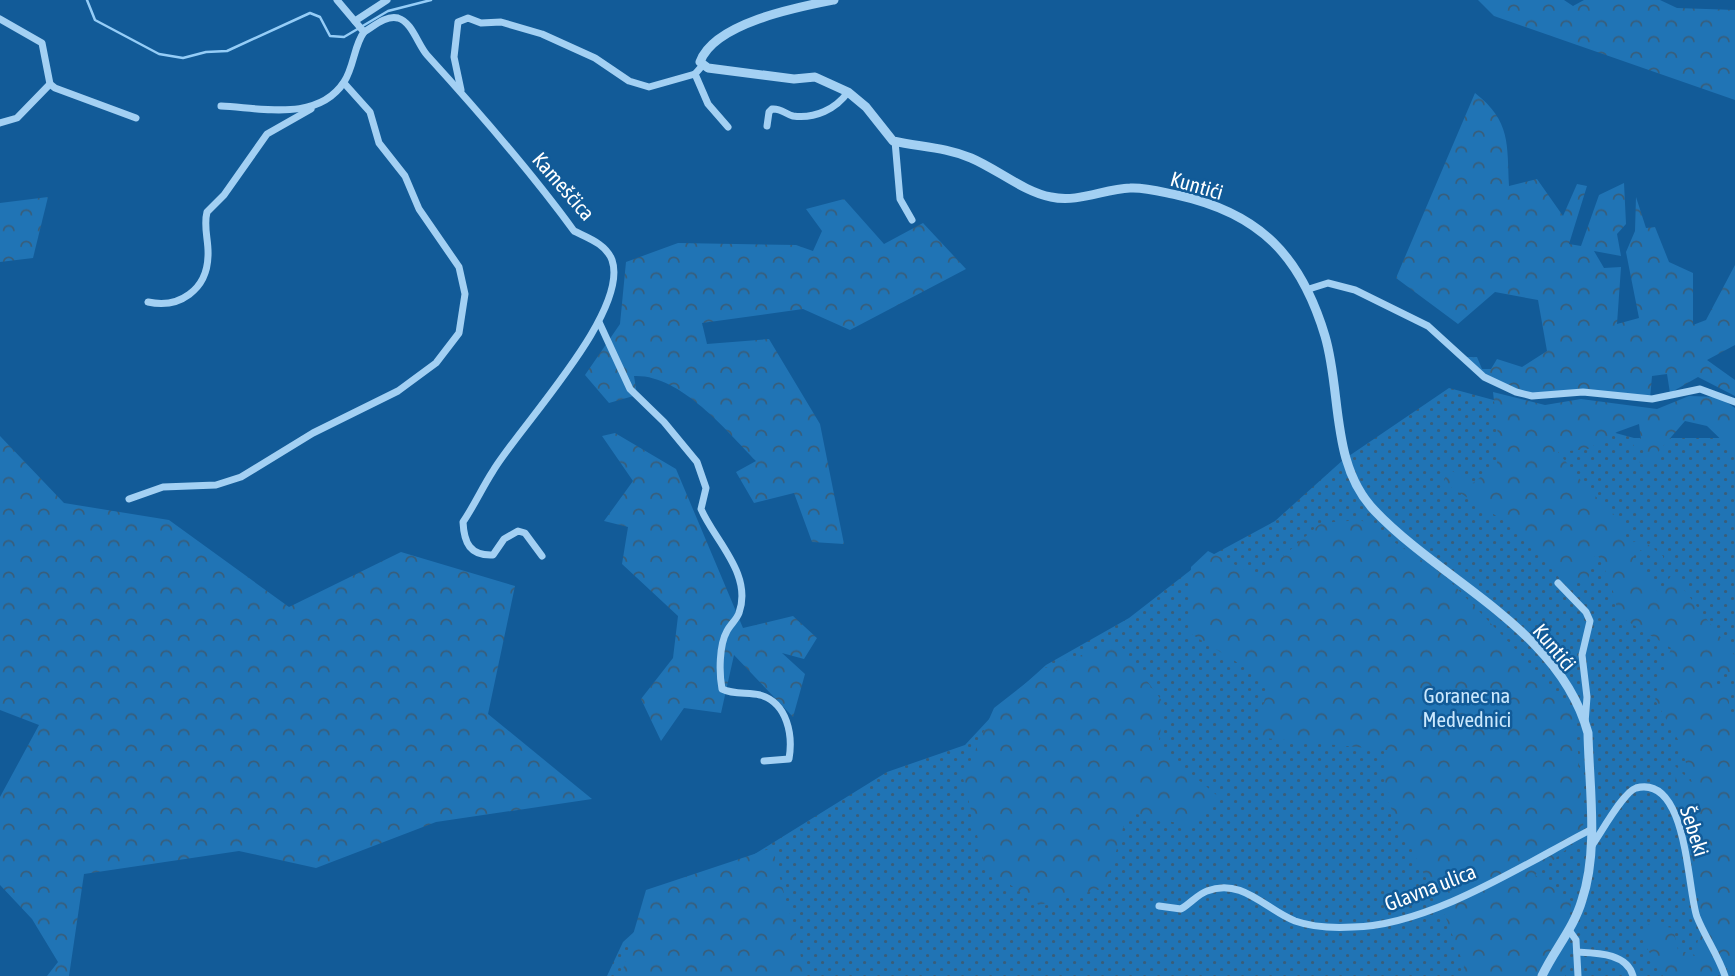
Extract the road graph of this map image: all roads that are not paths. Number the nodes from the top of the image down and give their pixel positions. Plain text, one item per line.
1 (337, 0) edge
2 (387, 0) edge
3 (834, 0) edge
4 (0, 19) edge
5 (360, 27) junction
6 (702, 66) junction
7 (695, 74) junction
8 (344, 83) junction
9 (50, 84) junction
10 (461, 90) junction
11 (848, 92) junction
12 (221, 106) dead end
13 (311, 109) junction
14 (136, 118) dead end
15 (0, 123) edge
16 (767, 126) dead end
17 (728, 127) dead end
18 (895, 141) junction
19 (912, 220) dead end
20 (1309, 289) junction
21 (148, 302) dead end
22 (599, 322) junction
23 (1735, 402) edge
24 (129, 499) dead end
25 (542, 556) dead end
26 (1558, 583) dead end
27 (1585, 723) junction
28 (764, 761) dead end
29 (1590, 830) junction
30 (1590, 848) junction
31 (1159, 906) dead end
32 (1569, 930) junction
33 (1577, 952) junction
34 (1542, 976) edge
35 (1578, 976) edge
36 (1633, 976) edge
37 (1725, 976) edge

1 - 5 street
2 - 5 street
3 - 6 street
4 - 9 street
5 - 8 street
5 - 10 street, Kameščica
6 - 7 street
6 - 11 street
7 - 10 street, Kameščica
7 - 17 street
8 - 13 street
8 - 24 street
9 - 14 street
9 - 15 street
10 - 22 street, Kameščica
11 - 16 street
11 - 18 street
12 - 13 street
13 - 21 street
18 - 19 street
18 - 20 street, Kuntići
20 - 23 street
20 - 27 street, Kuntići
22 - 25 street, Kameščica
22 - 28 street
26 - 27 street, Kuntići
27 - 29 street, Kuntići
29 - 30 street, Kuntići
29 - 31 street, Glavna ulica
30 - 32 street
30 - 37 street, Šebeki
32 - 33 street
32 - 34 street
33 - 35 street
33 - 36 street

